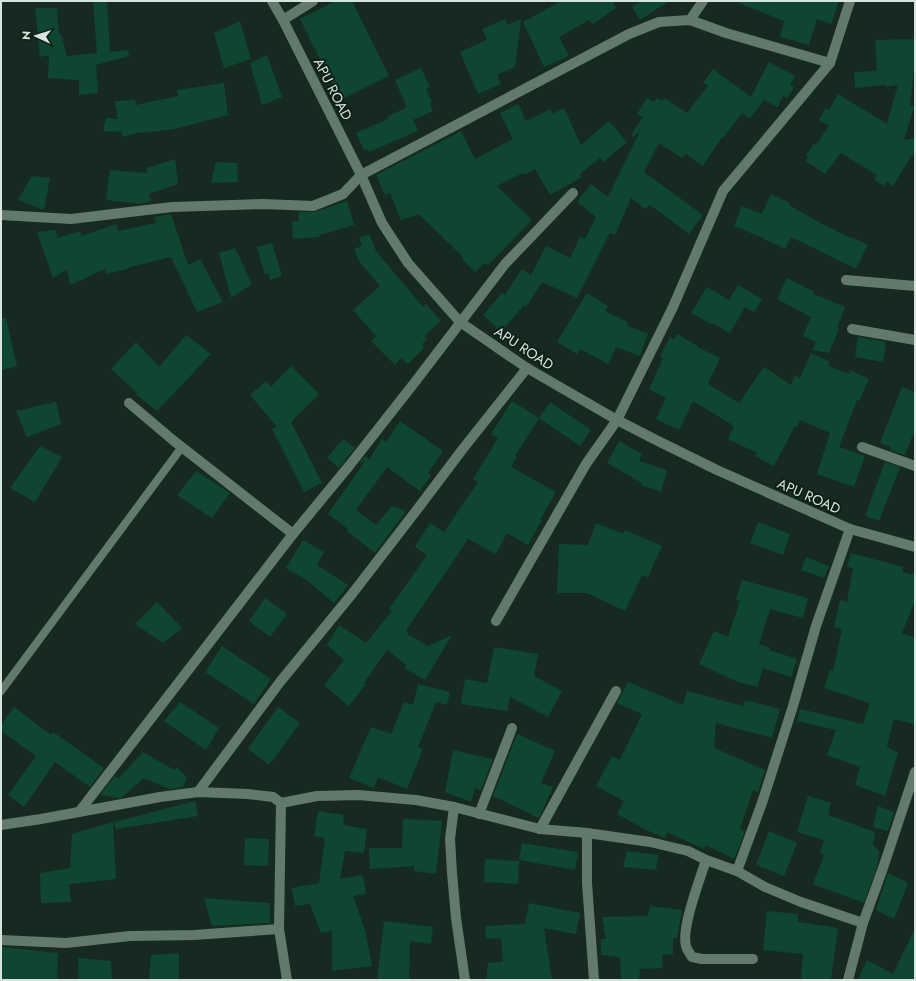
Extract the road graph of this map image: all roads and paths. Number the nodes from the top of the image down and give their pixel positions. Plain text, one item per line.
1 (272, 1) edge
2 (313, 1) edge
3 (703, 1) edge
4 (850, 1) edge
5 (283, 20) junction
6 (690, 20) junction
7 (830, 63) junction
8 (361, 175) junction
9 (573, 193) dead end
10 (1, 215) edge
11 (846, 280) dead end
12 (915, 286) edge
13 (460, 322) junction
14 (852, 329) dead end
15 (915, 340) edge
16 (527, 368) junction
17 (129, 403) dead end
18 (617, 420) junction
19 (182, 447) junction
20 (862, 447) dead end
21 (915, 466) edge
22 (850, 529) junction
23 (293, 534) junction
24 (915, 547) edge
25 (496, 621) dead end
26 (1, 691) edge
27 (616, 691) dead end
28 (512, 728) dead end
29 (915, 772) edge
30 (198, 792) junction
31 (281, 803) junction
32 (454, 807) junction
33 (79, 812) junction
34 (479, 814) junction
35 (1, 825) edge
36 (540, 830) junction
37 (587, 833) junction
38 (706, 860) junction
39 (737, 871) junction
40 (863, 923) junction
41 (279, 929) junction
42 (1, 940) edge
43 (753, 959) dead end
44 (287, 980) edge
45 (465, 980) edge
46 (594, 980) edge
47 (848, 980) edge

1 - 5 street, APU ROAD
2 - 5 street
3 - 6 street
4 - 7 street
5 - 8 street, APU ROAD
6 - 7 street
6 - 8 street
7 - 18 street
8 - 10 street
8 - 13 street, APU ROAD
9 - 13 street
11 - 12 street
13 - 16 street, APU ROAD
13 - 23 street
14 - 15 street
16 - 18 street, APU ROAD
16 - 30 street
17 - 19 street
18 - 22 street, APU ROAD
18 - 25 street
19 - 23 street
19 - 26 lane
20 - 21 street
22 - 24 street, APU ROAD
22 - 39 street
23 - 33 street
27 - 36 street
28 - 34 street
29 - 40 street
30 - 31 street
30 - 33 street
31 - 32 street
31 - 41 street
32 - 34 street
32 - 45 street
33 - 35 street
34 - 36 street
36 - 37 street
37 - 38 street
37 - 46 street
38 - 39 street
38 - 43 street
39 - 40 street
40 - 47 street
41 - 42 street
41 - 44 street

